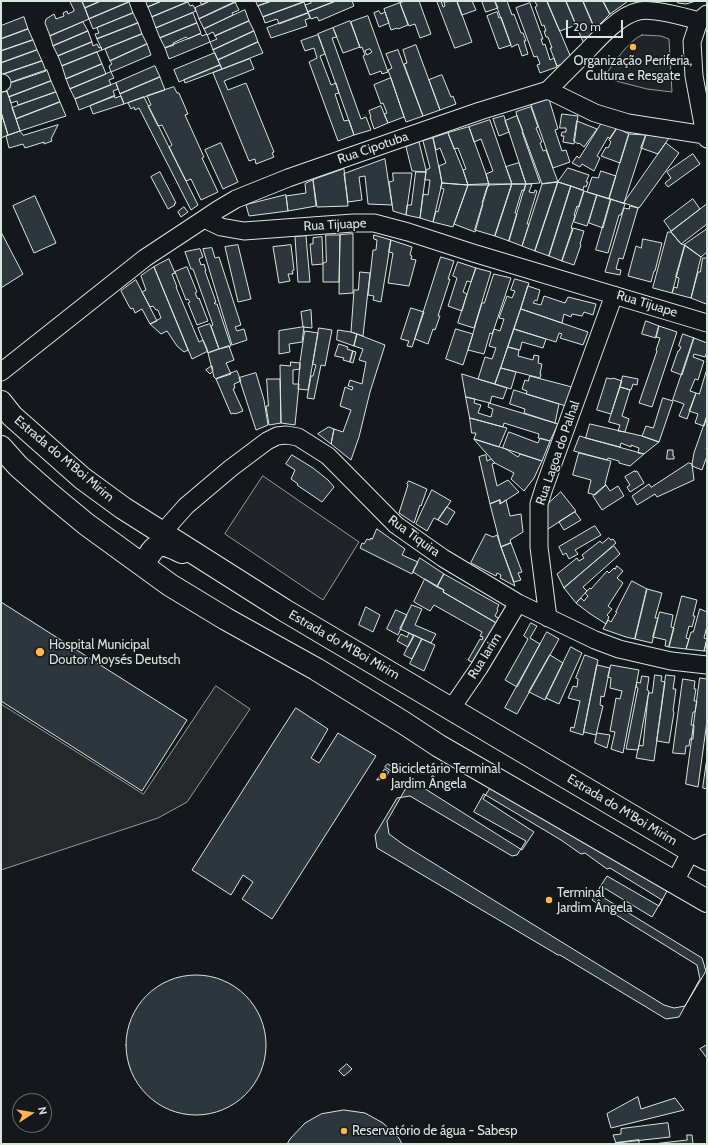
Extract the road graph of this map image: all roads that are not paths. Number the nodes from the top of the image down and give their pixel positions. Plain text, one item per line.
1 (703, 18) edge
2 (548, 90) junction
3 (706, 137) edge
4 (204, 219) junction
5 (614, 295) junction
6 (707, 323) edge
7 (1, 372) edge
8 (1, 402) edge
9 (1, 447) edge
10 (162, 533) junction
11 (204, 560) junction
12 (143, 566) junction
13 (518, 603) junction
14 (548, 618) junction
15 (707, 666) edge
16 (380, 667) junction
17 (366, 700) junction
18 (451, 709) junction
19 (702, 851) edge
20 (674, 883) junction
21 (707, 901) edge

1 - 2 street, Rua Cipotuba
1 - 3 street, Rua Cipotuba
2 - 3 street, Rua Cipotuba
2 - 4 street, Rua Cipotuba
4 - 5 street, Rua Tijuape
4 - 7 street
5 - 6 street, Rua Tijuape
5 - 14 street, Rua Lagoa do Palhal
8 - 10 main road, Estrada do M'Boi Mirim
9 - 12 main road
10 - 11 main road, Estrada do M'Boi Mirim
10 - 13 street, Rua Tiquira
11 - 12 main road
11 - 16 main road, Estrada do M'Boi Mirim
12 - 17 main road
13 - 14 street, Rua Tiquira
13 - 18 street, Rua Iarim
14 - 15 street, Rua Tiquira
16 - 17 main road
16 - 18 main road, Estrada do M'Boi Mirim
17 - 20 main road
18 - 19 main road, Estrada do M'Boi Mirim
19 - 20 street
20 - 21 main road

